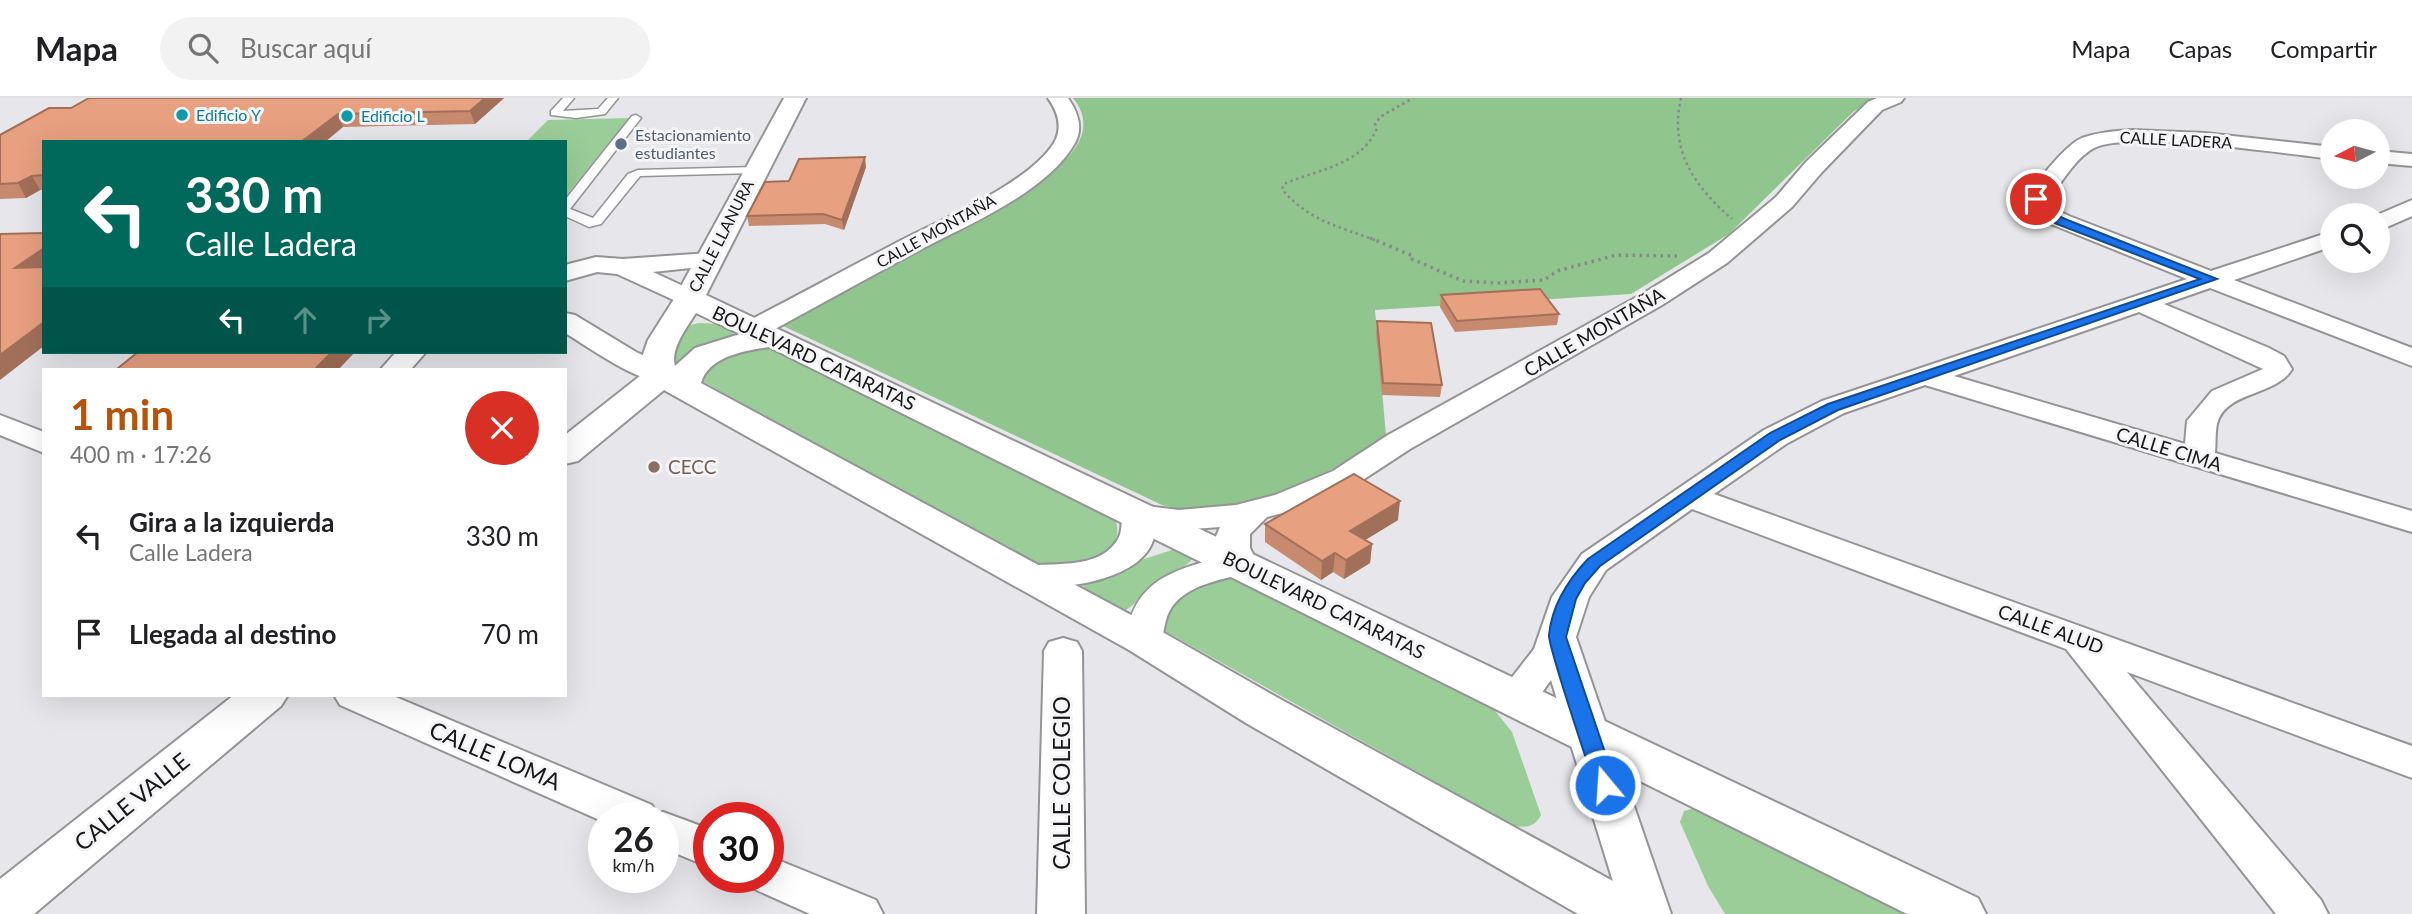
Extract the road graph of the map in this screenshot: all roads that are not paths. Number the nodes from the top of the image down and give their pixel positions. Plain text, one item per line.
1 (569, 98) edge
2 (613, 98) edge
3 (795, 98) edge
4 (1058, 98) edge
5 (1894, 98) edge
6 (636, 118) dead end
7 (2320, 151) edge
8 (2390, 158) edge
9 (2412, 160) edge
10 (755, 170) junction
11 (2412, 206) edge
12 (567, 207) edge
13 (567, 211) edge
14 (2390, 217) edge
15 (2320, 242) edge
16 (709, 260) junction
17 (623, 267) junction
18 (567, 272) edge
19 (2211, 279) junction
20 (689, 299) junction
21 (2139, 303) junction
22 (567, 322) edge
23 (764, 333) junction
24 (410, 354) edge
25 (2412, 358) edge
26 (397, 368) edge
27 (1925, 376) junction
28 (673, 380) junction
29 (0, 424) edge
30 (42, 443) edge
31 (567, 452) edge
32 (2199, 458) junction
33 (1690, 497) junction
34 (1255, 511) junction
35 (1138, 515) junction
36 (2412, 522) edge
37 (1240, 564) junction
38 (1028, 576) junction
39 (1557, 637) junction
40 (2077, 638) junction
41 (1144, 640) junction
42 (1063, 651) dead end
43 (263, 697) edge
44 (359, 697) edge
45 (1516, 698) junction
46 (1589, 733) junction
47 (2412, 762) edge
48 (601, 802) edge
49 (784, 881) edge
50 (0, 910) edge
51 (859, 914) edge
52 (1061, 914) edge
53 (1626, 914) edge
54 (1647, 914) edge
55 (1959, 914) edge
56 (2304, 914) edge

1 - 2 lane
3 - 10 street, CALLE LLANURA
4 - 23 street, CALLE MONTAÑA
5 - 34 street, CALLE MONTAÑA
6 - 12 lane
7 - 19 street, CALLE LADERA
8 - 9 street
10 - 13 lane
10 - 16 street, CALLE LLANURA
11 - 14 street
15 - 19 street
16 - 17 street
16 - 20 street, CALLE LLANURA
17 - 18 street
17 - 20 street
19 - 21 street
19 - 25 street, CALLE LADERA
20 - 23 street, BOULEVARD CATARATAS
20 - 28 street, CALLE LLANURA
21 - 27 street
21 - 32 street
22 - 28 street
23 - 28 street
23 - 35 street, BOULEVARD CATARATAS
24 - 26 street
27 - 32 street, CALLE CIMA
27 - 33 street
28 - 31 street
28 - 38 street
29 - 30 street
32 - 36 street, CALLE CIMA
33 - 39 street
33 - 40 street, CALLE ALUD
34 - 35 street, CALLE MONTAÑA
34 - 37 street, CALLE MONTAÑA
35 - 37 street, BOULEVARD CATARATAS
35 - 38 street
37 - 41 street
37 - 45 street, BOULEVARD CATARATAS
38 - 41 street
39 - 45 street
39 - 46 street
40 - 47 street, CALLE ALUD
40 - 56 street
41 - 53 street
42 - 52 street, CALLE COLEGIO
43 - 50 street, CALLE VALLE
44 - 48 street, CALLE LOMA
45 - 46 street, BOULEVARD CATARATAS
46 - 54 street
46 - 55 street, BOULEVARD CATARATAS
49 - 51 street

